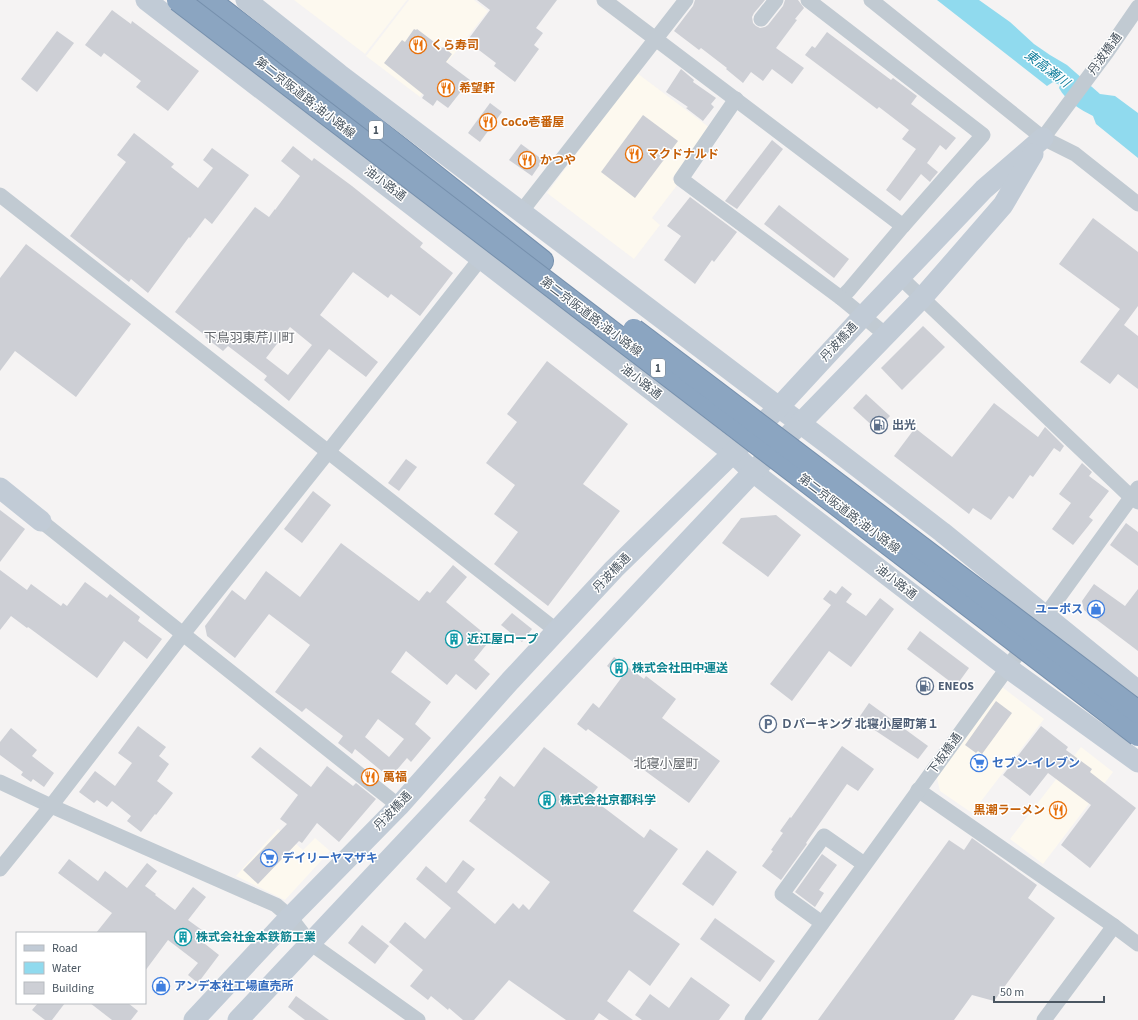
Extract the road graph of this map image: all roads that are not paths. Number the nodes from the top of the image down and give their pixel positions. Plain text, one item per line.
1 (146, 0) edge
2 (178, 0) edge
3 (209, 0) edge
4 (246, 0) edge
5 (604, 0) edge
6 (686, 0) edge
7 (776, 0) edge
8 (808, 0) edge
9 (872, 0) edge
10 (1138, 6) edge
11 (761, 19) dead end
12 (656, 39) junction
13 (736, 99) junction
14 (1046, 134) junction
15 (0, 195) edge
16 (1138, 204) edge
17 (521, 212) junction
18 (903, 226) junction
19 (481, 258) junction
20 (900, 277) junction
21 (841, 298) junction
22 (922, 298) junction
23 (863, 316) junction
24 (886, 335) junction
25 (779, 407) junction
26 (801, 423) junction
27 (328, 452) junction
28 (733, 453) junction
29 (753, 472) junction
30 (0, 488) edge
31 (1136, 495) edge
32 (41, 521) joint
33 (1044, 616) junction
34 (557, 631) junction
35 (183, 634) junction
36 (583, 652) junction
37 (1008, 668) junction
38 (1138, 691) edge
39 (1138, 712) edge
40 (1138, 735) edge
41 (1138, 762) edge
42 (0, 782) edge
43 (918, 790) junction
44 (51, 806) junction
45 (399, 806) junction
46 (420, 826) junction
47 (864, 864) junction
48 (0, 869) edge
49 (290, 917) junction
50 (822, 923) junction
51 (1114, 926) junction
52 (310, 943) junction
53 (1138, 944) edge
54 (194, 1020) edge
55 (238, 1020) edge
56 (418, 1020) edge
57 (752, 1020) edge
58 (1044, 1020) edge

1 - 19 street, 油小路通
2 - 40 highway, 第二京阪道路;油小路線 / 1, bridge
3 - 39 highway, 第二京阪道路;油小路線 / 1, bridge
4 - 17 street
5 - 12 street
6 - 12 street
7 - 11 street
8 - 18 street
9 - 14 street
10 - 14 street, 丹波橋通
12 - 13 street
12 - 17 street
13 - 18 street
13 - 21 street
14 - 16 street
14 - 20 street, 丹波橋通
14 - 22 street, 丹波橋通
15 - 27 street
17 - 25 street
18 - 21 street
19 - 27 street
19 - 28 street, 油小路通
20 - 22 street
20 - 23 street, 丹波橋通
21 - 23 street
22 - 24 street, 丹波橋通
22 - 31 street
23 - 24 street
23 - 25 street, 丹波橋通
24 - 26 street, 丹波橋通
25 - 26 street
25 - 28 street, 丹波橋通
26 - 29 street, 丹波橋通
26 - 33 street
27 - 34 street
27 - 35 street
28 - 29 street, 油小路通
28 - 34 street, 丹波橋通
29 - 36 street, 丹波橋通
29 - 37 street, 油小路通
30 - 32 street
31 - 33 street, 下板橋通
32 - 35 street
33 - 37 street, 下板橋通
33 - 38 street
34 - 36 street
34 - 45 street, 丹波橋通
35 - 44 street
35 - 45 street
36 - 46 street, 丹波橋通
37 - 41 street, 油小路通
37 - 43 street, 下板橋通
42 - 44 street
43 - 47 street, 下板橋通
43 - 51 street
44 - 48 street
44 - 49 street
45 - 46 street
45 - 49 street, 丹波橋通
46 - 52 street, 丹波橋通
47 - 50 street, 下板橋通
47 - 50 street
49 - 52 street
49 - 54 street, 丹波橋通
50 - 57 street, 下板橋通
51 - 53 street
51 - 58 street
52 - 55 street, 丹波橋通
52 - 56 street

